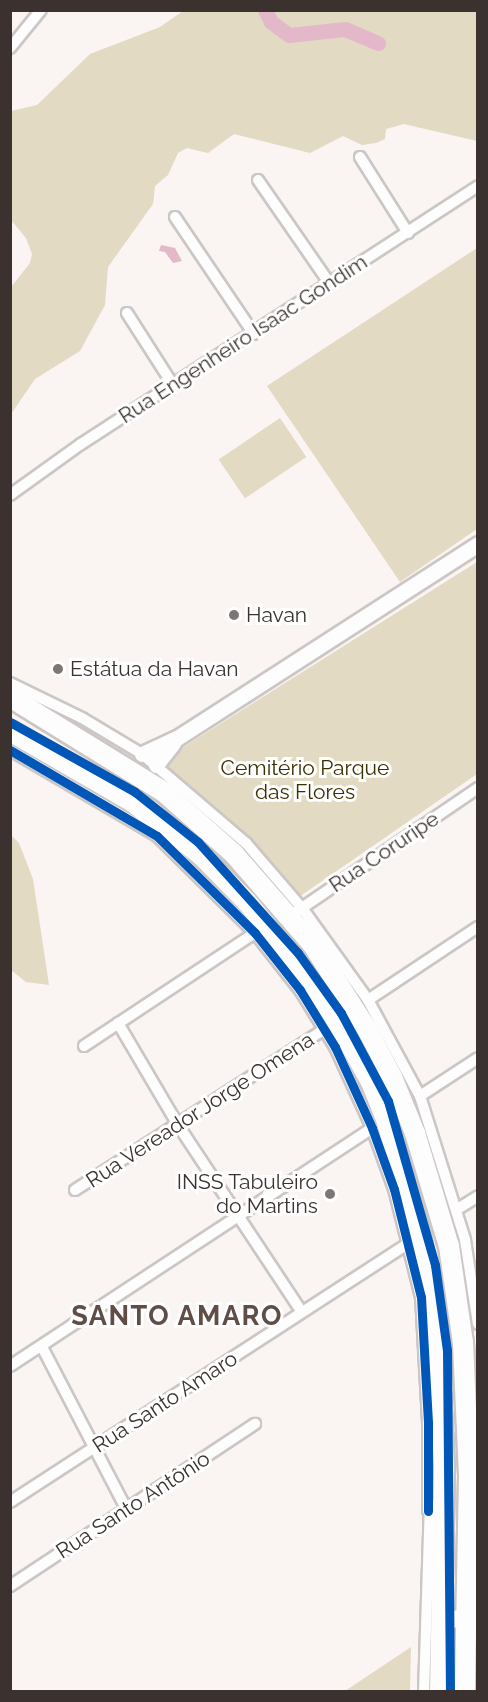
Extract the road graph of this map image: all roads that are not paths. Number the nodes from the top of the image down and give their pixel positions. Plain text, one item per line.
1 (41, 10) edge
2 (10, 48) edge
3 (360, 157) dead end
4 (258, 180) dead end
5 (477, 186) edge
6 (175, 217) dead end
7 (408, 233) junction
8 (330, 284) junction
9 (127, 313) dead end
10 (254, 334) junction
11 (173, 385) junction
12 (10, 495) edge
13 (477, 544) edge
14 (10, 683) edge
15 (10, 697) edge
16 (10, 730) edge
17 (177, 738) junction
18 (10, 750) edge
19 (142, 754) junction
20 (156, 765) junction
21 (477, 788) edge
22 (296, 911) junction
23 (477, 927) edge
24 (255, 933) junction
25 (368, 1000) junction
26 (118, 1023) junction
27 (325, 1029) junction
28 (84, 1046) dead end
29 (477, 1058) edge
30 (420, 1096) junction
31 (178, 1125) junction
32 (372, 1128) junction
33 (75, 1190) dead end
34 (477, 1196) edge
35 (456, 1210) junction
36 (237, 1216) junction
37 (410, 1242) junction
38 (474, 1277) edge
39 (302, 1312) junction
40 (477, 1324) edge
41 (42, 1347) junction
42 (10, 1366) edge
43 (477, 1388) edge
44 (466, 1411) junction
45 (255, 1424) dead end
46 (96, 1448) junction
47 (444, 1467) junction
48 (10, 1502) edge
49 (127, 1510) junction
50 (428, 1511) junction
51 (472, 1532) edge
52 (10, 1586) edge
53 (472, 1610) edge
54 (440, 1626) junction
55 (440, 1650) junction
56 (471, 1655) edge
57 (424, 1692) edge
58 (440, 1692) edge
59 (465, 1692) edge

1 - 2 street
3 - 7 street
4 - 8 street
5 - 7 street, Rua Engenheiro Isaac Gondim
6 - 10 street
7 - 8 street, Rua Engenheiro Isaac Gondim
8 - 10 street, Rua Engenheiro Isaac Gondim
9 - 11 street
10 - 11 street, Rua Engenheiro Isaac Gondim
11 - 12 street, Rua Engenheiro Isaac Gondim
13 - 17 street
14 - 19 street
15 - 22 highway
16 - 47 highway
17 - 19 street
17 - 20 street
18 - 24 street
19 - 20 street
20 - 22 street
21 - 22 street, Rua Coruripe
22 - 25 street
22 - 44 highway
23 - 25 street
24 - 26 street
24 - 27 street
25 - 30 street
26 - 28 street
26 - 31 street
27 - 31 street, Rua Vereador Jorge Omena
27 - 32 street
29 - 30 street
30 - 35 street
31 - 33 street, Rua Vereador Jorge Omena
31 - 36 street
32 - 36 street
32 - 37 street
34 - 35 street
35 - 38 street
36 - 39 street
36 - 41 street
37 - 39 street, Rua Santo Amaro
37 - 50 street
38 - 40 street
39 - 46 street, Rua Santo Amaro
41 - 42 street
41 - 46 street
43 - 44 highway
44 - 51 highway
45 - 49 street, Rua Santo Antônio
46 - 48 street, Rua Santo Amaro
46 - 49 street
47 - 50 street
47 - 54 highway
49 - 52 street, Rua Santo Antônio
50 - 57 street
51 - 53 highway
53 - 54 street
53 - 56 highway
54 - 55 highway
55 - 56 highway
55 - 58 highway
56 - 59 highway

